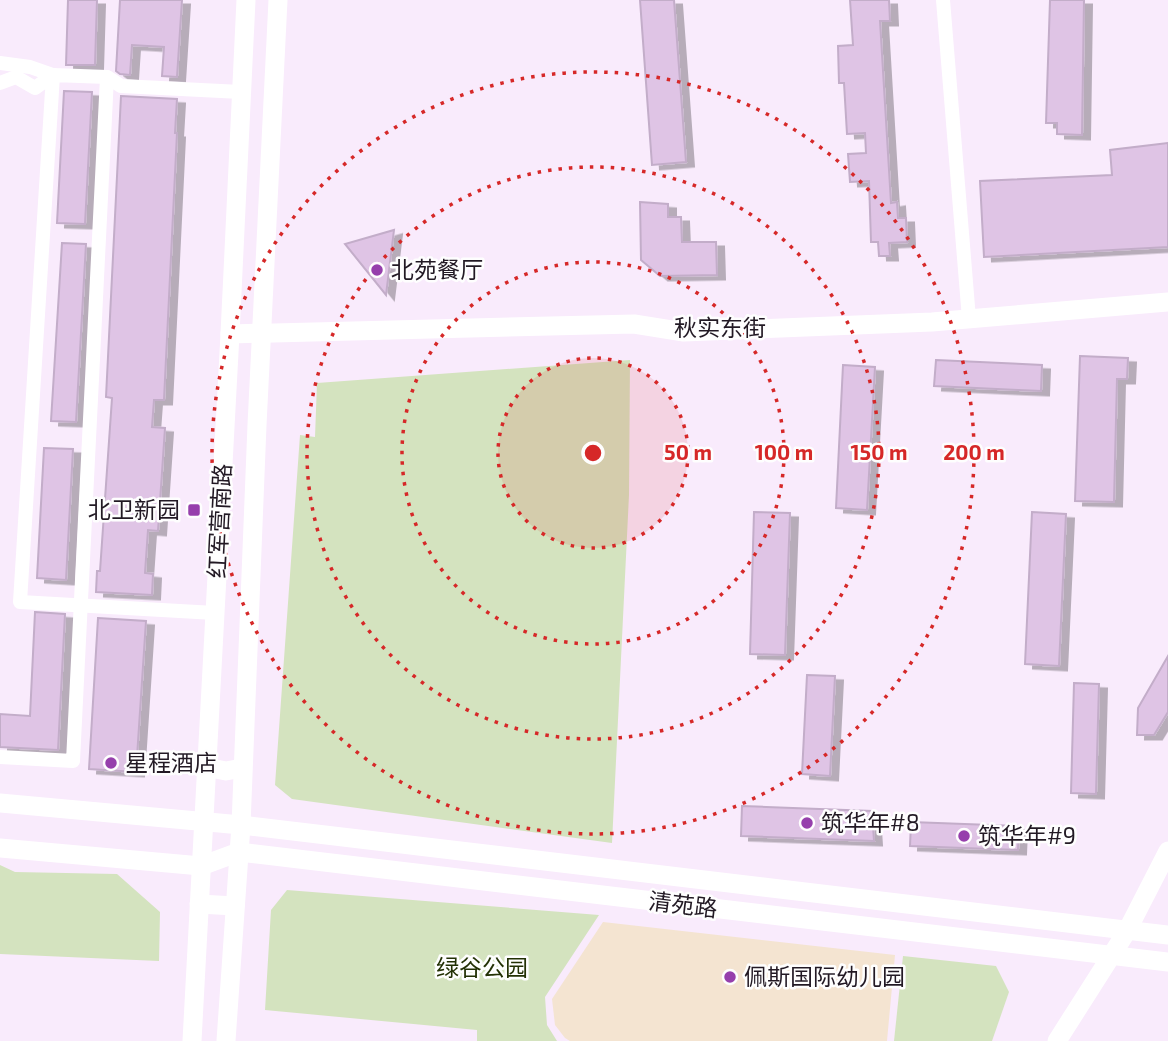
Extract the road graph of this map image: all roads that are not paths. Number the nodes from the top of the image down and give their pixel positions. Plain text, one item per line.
1 (246, 0) edge
2 (278, 0) edge
3 (943, 0) edge
4 (0, 62) edge
5 (53, 75) junction
6 (107, 76) junction
7 (0, 82) edge
8 (242, 92) junction
9 (1168, 302) edge
10 (969, 319) junction
11 (262, 333) junction
12 (230, 334) junction
13 (227, 390) junction
14 (259, 391) junction
15 (81, 605) junction
16 (215, 613) junction
17 (0, 757) edge
18 (206, 766) junction
19 (242, 768) junction
20 (0, 803) edge
21 (204, 821) junction
22 (241, 825) junction
23 (0, 848) edge
24 (1168, 851) edge
25 (239, 852) junction
26 (201, 866) junction
27 (199, 904) junction
28 (235, 906) junction
29 (1127, 931) junction
30 (1168, 936) edge
31 (1111, 956) junction
32 (1168, 962) edge
33 (191, 1041) edge
34 (226, 1041) edge
35 (1057, 1041) edge

1 - 8 main road, 红军营南路
2 - 11 main road, 红军营南路
3 - 10 street
4 - 5 street
5 - 6 street
5 - 7 street
5 - 15 street
6 - 8 street
6 - 15 street
8 - 12 main road, 红军营南路
9 - 10 main road, 秋实东街
10 - 11 main road, 秋实东街
11 - 12 main road, 秋实东街
11 - 14 main road, 红军营南路
12 - 13 main road, 红军营南路
13 - 14 main road
13 - 16 main road, 红军营南路
14 - 19 main road, 红军营南路
15 - 16 street
15 - 17 street
16 - 18 main road, 红军营南路
18 - 19 main road
18 - 21 main road, 红军营南路
19 - 22 main road, 红军营南路
20 - 21 main road, 清苑路
21 - 22 main road, 清苑路
21 - 26 main road, 红军营南路
22 - 25 main road, 红军营南路
22 - 29 main road, 清苑路
23 - 26 main road
24 - 29 main road
25 - 26 main road, 清苑路
25 - 28 main road, 红军营南路
25 - 31 main road, 清苑路
26 - 27 main road, 红军营南路
27 - 28 main road
27 - 33 main road, 红军营南路
28 - 34 main road, 红军营南路
29 - 30 main road, 清苑路
29 - 31 main road
31 - 32 main road, 清苑路
31 - 35 main road

